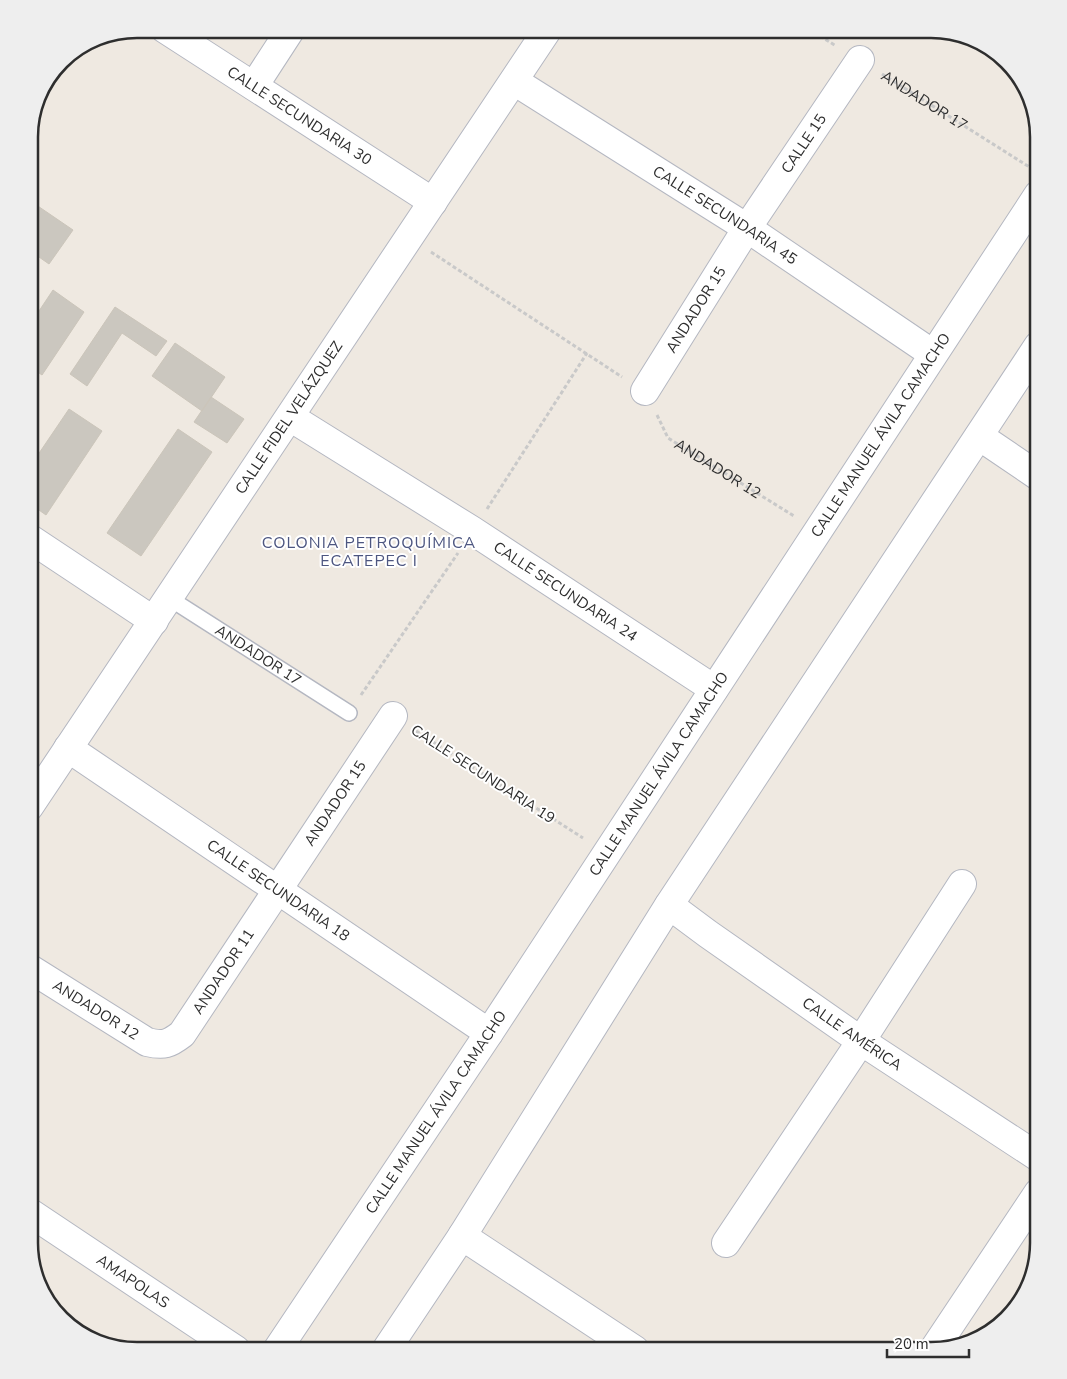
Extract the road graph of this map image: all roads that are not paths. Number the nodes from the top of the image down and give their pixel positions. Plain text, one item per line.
1 (179, 38) edge
2 (285, 38) edge
3 (542, 38) edge
4 (860, 60) road end
5 (514, 81) junction
6 (254, 86) junction
7 (433, 202) junction
8 (1030, 207) edge
9 (747, 228) junction
10 (933, 354) junction
11 (1030, 358) edge
12 (645, 391) road end
13 (290, 417) junction
14 (979, 436) junction
15 (1030, 471) edge
16 (38, 544) edge
17 (169, 598) junction
18 (154, 621) junction
19 (714, 690) junction
20 (349, 713) road end
21 (393, 716) road end
22 (68, 748) junction
23 (38, 793) edge
24 (962, 884) dead end
25 (278, 891) junction
26 (669, 905) junction
27 (38, 974) edge
28 (489, 1033) junction
29 (861, 1042) junction
30 (165, 1045) joint
31 (1030, 1152) edge
32 (1030, 1205) edge
33 (38, 1218) edge
34 (462, 1236) junction
35 (726, 1243) dead end
36 (939, 1341) edge
37 (224, 1342) edge
38 (282, 1342) edge
39 (391, 1342) edge
40 (623, 1342) edge

1 - 6 street, CALLE SECUNDARIA 30
2 - 6 street
3 - 5 street, CALLE FIDEL VELÁZQUEZ
4 - 9 street, CALLE 15
5 - 7 street, CALLE FIDEL VELÁZQUEZ
5 - 9 street, CALLE SECUNDARIA 45
6 - 7 street, CALLE SECUNDARIA 30
7 - 13 street, CALLE FIDEL VELÁZQUEZ
8 - 10 street, CALLE MANUEL ÁVILA CAMACHO
9 - 10 street, CALLE SECUNDARIA 45
9 - 12 street, ANDADOR 15
10 - 19 street, CALLE MANUEL ÁVILA CAMACHO
11 - 14 street
13 - 17 street, CALLE FIDEL VELÁZQUEZ
13 - 19 street, CALLE SECUNDARIA 24
14 - 15 street
14 - 26 street
16 - 18 street
17 - 18 street, CALLE FIDEL VELÁZQUEZ
17 - 20 lane, ANDADOR 17
18 - 22 street, CALLE FIDEL VELÁZQUEZ
19 - 28 street, CALLE MANUEL ÁVILA CAMACHO
21 - 25 street, ANDADOR 15
22 - 23 street, CALLE FIDEL VELÁZQUEZ
22 - 25 street, CALLE SECUNDARIA 18
24 - 29 street
25 - 28 street, CALLE SECUNDARIA 18
25 - 30 street, ANDADOR 11
26 - 29 street, CALLE AMÉRICA
26 - 34 street
27 - 30 street, ANDADOR 12
28 - 38 street, CALLE MANUEL ÁVILA CAMACHO
29 - 31 street, CALLE AMÉRICA
29 - 35 street
32 - 36 street
33 - 37 street, AMAPOLAS
34 - 39 street
34 - 40 street

